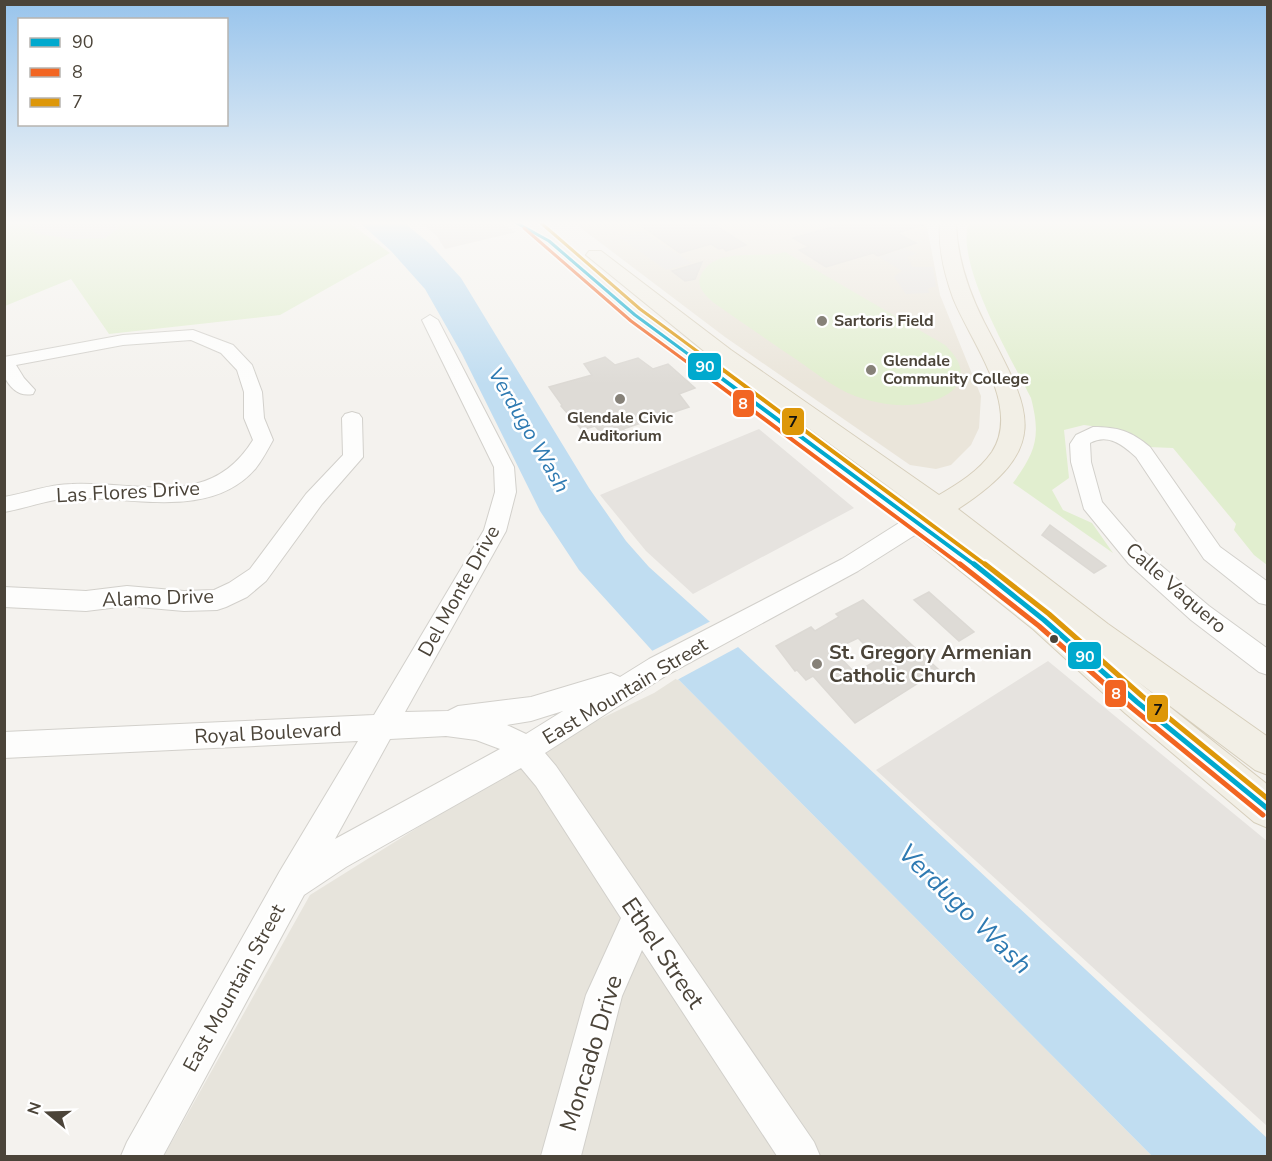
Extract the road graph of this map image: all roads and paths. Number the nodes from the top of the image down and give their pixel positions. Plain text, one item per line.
1 (595, 276) edge
2 (622, 276) edge
3 (957, 276) edge
4 (662, 307) junction
5 (636, 315) junction
6 (430, 320) dead end
7 (5, 362) edge
8 (26, 390) dead end
9 (352, 418) dead end
10 (4, 506) edge
11 (928, 515) junction
12 (1268, 596) edge
13 (4, 597) edge
14 (1268, 664) edge
15 (658, 667) junction
16 (430, 723) junction
17 (384, 727) junction
18 (4, 746) edge
19 (524, 751) junction
20 (1266, 781) edge
21 (292, 883) junction
22 (639, 917) junction
23 (141, 1156) edge
24 (561, 1156) edge
25 (800, 1156) edge

1 - 5 main road
2 - 4 main road
3 - 11 main road, East Mountain Street
4 - 5 main road
4 - 11 main road
5 - 11 main road
6 - 17 street, Del Monte Drive
7 - 8 street
7 - 10 street, Las Flores Drive
9 - 13 street, Alamo Drive
11 - 15 street, East Mountain Street
11 - 20 main road
11 - 20 main road
12 - 14 street, Calle Vaquero
15 - 16 street
15 - 19 street, East Mountain Street
16 - 17 street, Royal Boulevard
16 - 19 street, Royal Boulevard
17 - 18 street, Royal Boulevard
17 - 21 street, Del Monte Drive
19 - 21 street, East Mountain Street
19 - 22 street, Ethel Street
21 - 23 street, East Mountain Street
22 - 24 street, Moncado Drive
22 - 25 street, Ethel Street

